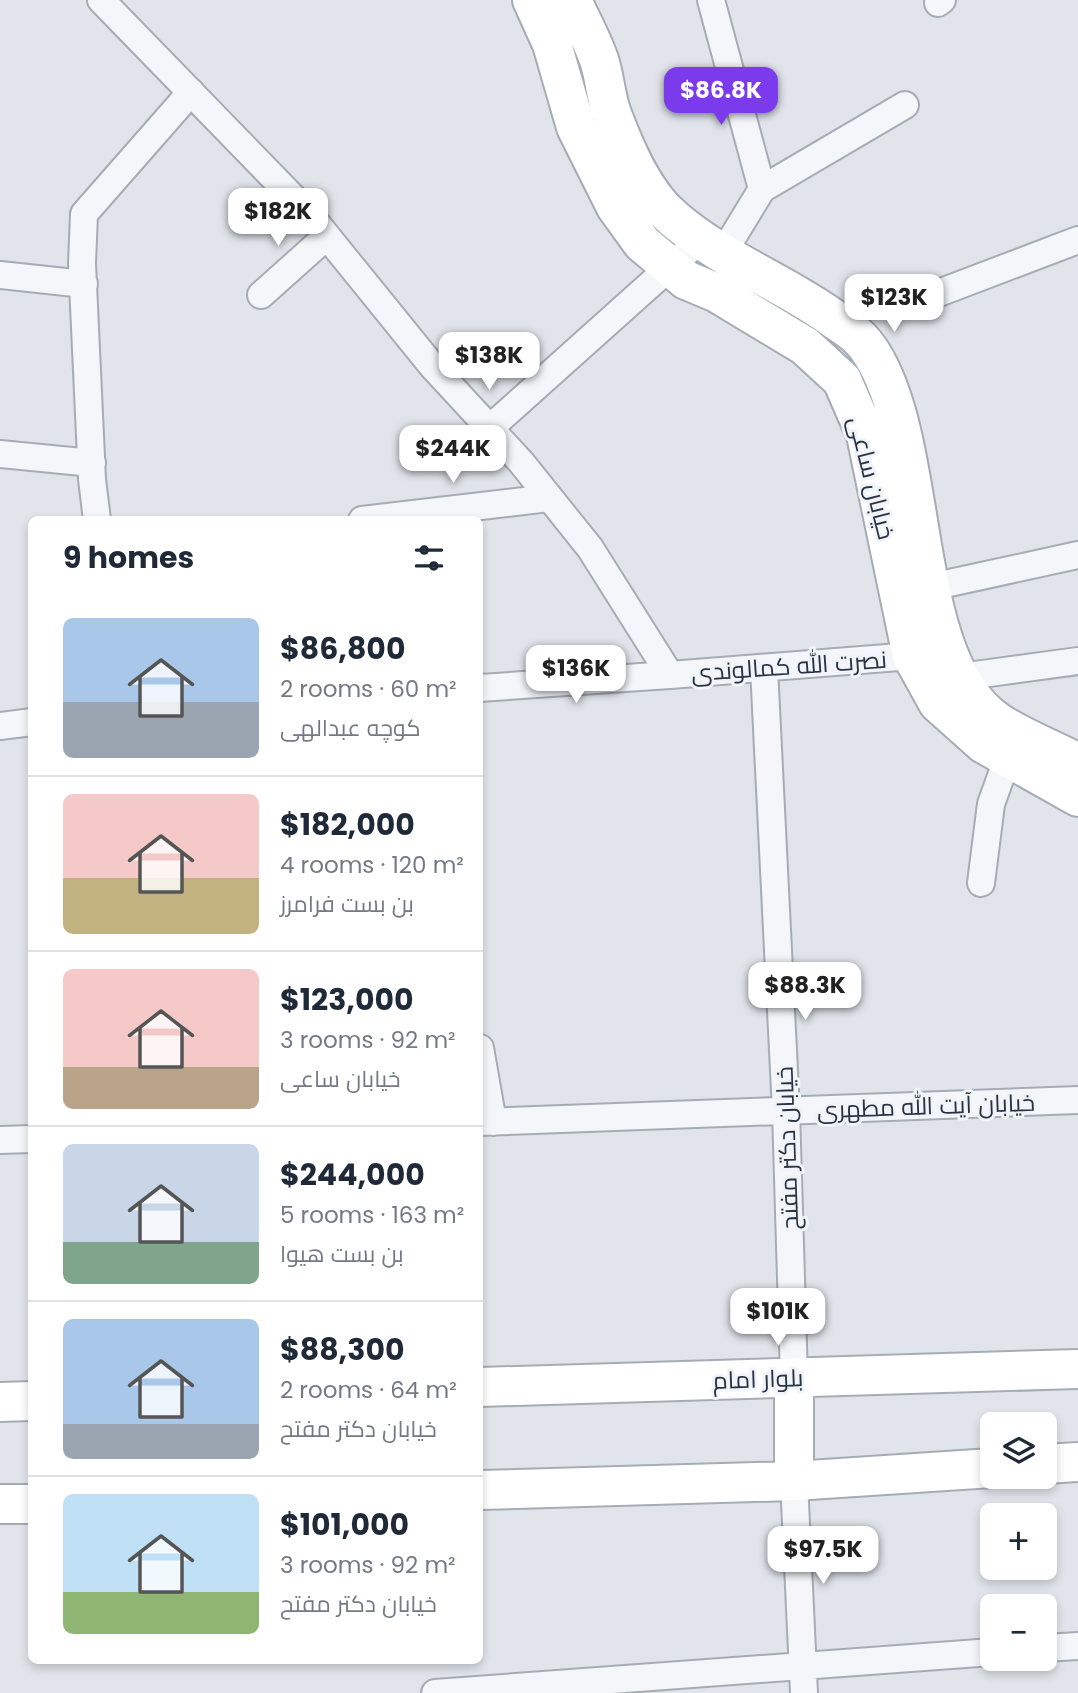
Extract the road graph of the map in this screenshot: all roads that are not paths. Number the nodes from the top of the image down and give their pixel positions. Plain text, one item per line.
1 (101, 0) edge
2 (532, 0) edge
3 (572, 0) edge
4 (712, 0) edge
5 (191, 92) junction
6 (905, 105) dead end
7 (762, 188) junction
8 (327, 236) junction
9 (1078, 240) edge
10 (712, 246) junction
11 (671, 267) junction
12 (0, 275) edge
13 (84, 284) junction
14 (261, 295) dead end
15 (915, 302) dead end
16 (490, 428) junction
17 (0, 454) edge
18 (92, 463) junction
19 (549, 498) junction
20 (97, 516) edge
21 (396, 516) edge
22 (1078, 555) edge
23 (931, 587) junction
24 (912, 656) junction
25 (1078, 661) edge
26 (764, 668) junction
27 (670, 675) junction
28 (960, 677) junction
29 (483, 688) edge
30 (28, 722) edge
31 (0, 726) edge
32 (1008, 757) junction
33 (1078, 763) edge
34 (1078, 797) edge
35 (981, 883) dead end
36 (483, 1085) edge
37 (1078, 1100) edge
38 (786, 1111) junction
39 (486, 1122) edge
40 (28, 1139) edge
41 (0, 1140) edge
42 (1078, 1369) edge
43 (794, 1378) junction
44 (483, 1387) edge
45 (28, 1401) edge
46 (0, 1402) edge
47 (1078, 1462) edge
48 (1057, 1463) edge
49 (980, 1469) edge
50 (794, 1481) junction
51 (483, 1490) edge
52 (0, 1504) edge
53 (28, 1504) edge
54 (1078, 1646) edge
55 (1057, 1647) edge
56 (980, 1653) edge
57 (803, 1665) junction
58 (435, 1693) edge
59 (804, 1693) edge

1 - 5 street, نصرت الله کمالوندی
2 - 11 street, خیابان ساعی
3 - 10 street, خیابان ساعی
4 - 7 street
5 - 8 street, نصرت الله کمالوندی
5 - 13 street
6 - 7 street
7 - 10 street
8 - 14 street
8 - 16 street, نصرت الله کمالوندی
9 - 15 street
10 - 11 street
10 - 23 street, خیابان ساعی
11 - 16 street
11 - 24 street, خیابان ساعی
12 - 13 street
13 - 18 street
16 - 19 street, نصرت الله کمالوندی
17 - 18 street
18 - 20 street
19 - 21 street
19 - 27 street, نصرت الله کمالوندی
22 - 23 street
23 - 28 street, خیابان ساعی
24 - 26 street, نصرت الله کمالوندی
24 - 32 street, خیابان ساعی
25 - 28 street
26 - 27 street, نصرت الله کمالوندی
26 - 38 street, خیابان دکتر مفتح
27 - 29 street
28 - 33 street, خیابان ساعی
30 - 31 street
32 - 34 street, خیابان ساعی
32 - 35 street
36 - 39 street
37 - 38 street, خیابان آیت الله مطهری
38 - 39 street, خیابان آیت الله مطهری
38 - 43 street, خیابان دکتر مفتح
40 - 41 street
42 - 43 street, بلوار امام
43 - 44 street, بلوار امام
43 - 50 street
45 - 46 street
47 - 48 street
49 - 50 street
50 - 51 street
50 - 57 street
52 - 53 street
54 - 55 street
56 - 57 street
57 - 58 street
57 - 59 street

